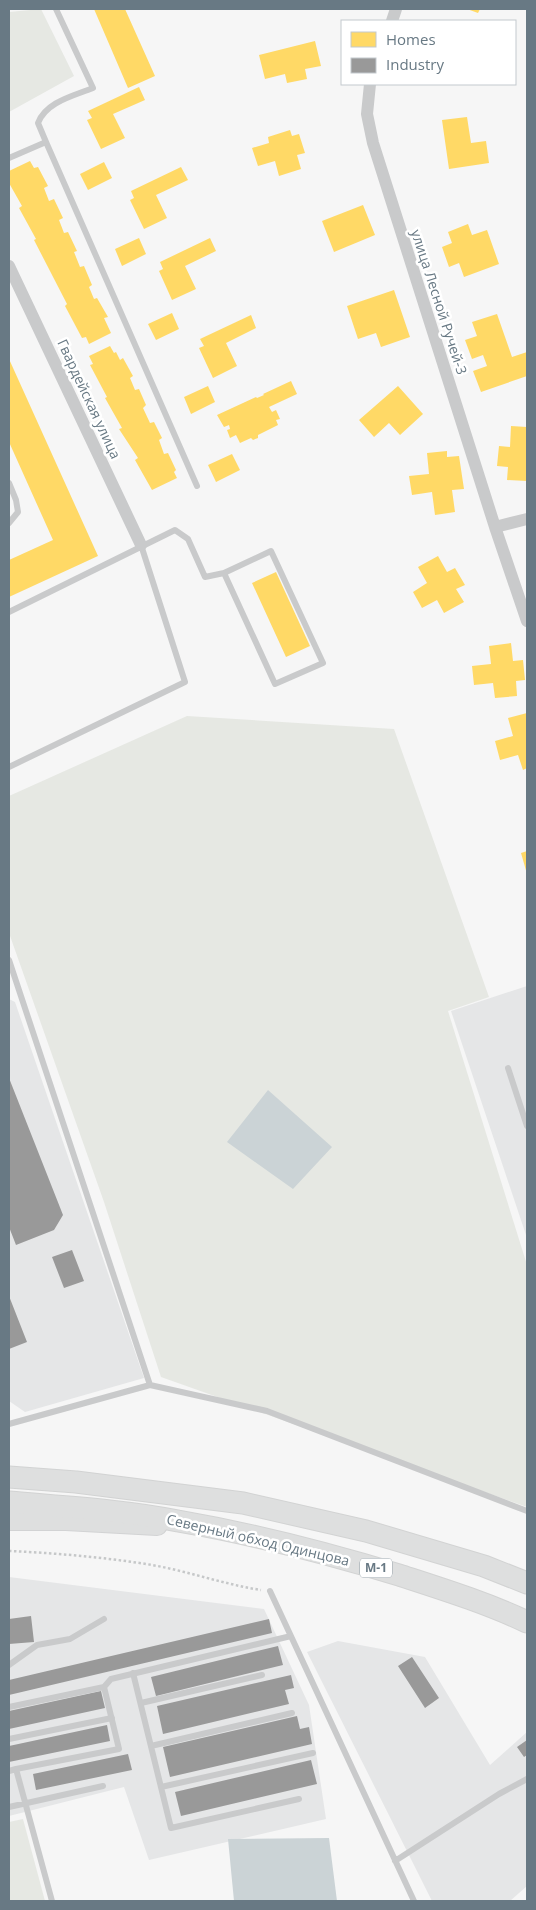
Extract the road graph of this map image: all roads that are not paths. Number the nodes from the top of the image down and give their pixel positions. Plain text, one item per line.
1 (56, 9) edge
2 (370, 85) edge
3 (46, 142) junction
4 (9, 158) edge
5 (9, 266) edge
6 (9, 482) edge
7 (197, 486) dead end
8 (527, 519) edge
9 (9, 523) edge
10 (495, 527) junction
11 (141, 545) junction
12 (224, 573) junction
13 (9, 612) edge
14 (527, 621) edge
15 (9, 767) edge
16 (9, 960) edge
17 (10, 969) edge
18 (508, 1068) dead end
19 (527, 1126) edge
20 (150, 1385) junction
21 (9, 1424) edge
22 (9, 1468) edge
23 (9, 1477) edge
24 (76, 1482) junction
25 (9, 1502) edge
26 (527, 1511) edge
27 (9, 1520) edge
28 (221, 1529) junction
29 (527, 1583) edge
30 (270, 1591) road end
31 (104, 1618) dead end
32 (527, 1622) edge
33 (291, 1636) junction
34 (9, 1666) edge
35 (133, 1673) junction
36 (262, 1675) dead end
37 (104, 1688) junction
38 (140, 1703) junction
39 (9, 1707) edge
40 (292, 1713) dead end
41 (112, 1718) junction
42 (9, 1739) edge
43 (151, 1746) junction
44 (313, 1753) dead end
45 (12, 1770) edge
46 (527, 1778) edge
47 (103, 1786) dead end
48 (161, 1787) junction
49 (299, 1799) dead end
50 (25, 1804) junction
51 (9, 1807) edge
52 (395, 1861) junction
53 (52, 1901) edge
54 (414, 1901) edge

1 - 3 lane
2 - 10 street, улица Лесной Ручей-3
3 - 4 lane
3 - 7 lane
5 - 11 street, Гвардейская улица
6 - 9 lane
8 - 10 street
10 - 14 street, улица Лесной Ручей-3
11 - 12 lane
11 - 13 lane
11 - 15 lane
12 - 12 lane
16 - 17 lane
17 - 20 lane
18 - 19 lane
20 - 21 lane
20 - 26 lane
22 - 24 main road
23 - 24 highway, Северный обход Одинцова / М-1
24 - 29 highway, Северный обход Одинцова / М-1
25 - 28 highway, Северный обход Одинцова / М-1
27 - 28 main road
28 - 32 highway, Северный обход Одинцова / М-1
30 - 33 lane
31 - 34 lane
33 - 35 lane
33 - 52 lane
35 - 37 lane
35 - 38 lane
36 - 38 lane
37 - 39 lane
37 - 41 lane
38 - 43 lane
40 - 43 lane
41 - 42 lane
41 - 45 lane
43 - 48 lane
44 - 48 lane
45 - 50 lane
46 - 52 lane
47 - 50 lane
48 - 49 lane
50 - 51 lane
50 - 53 lane
52 - 54 lane

